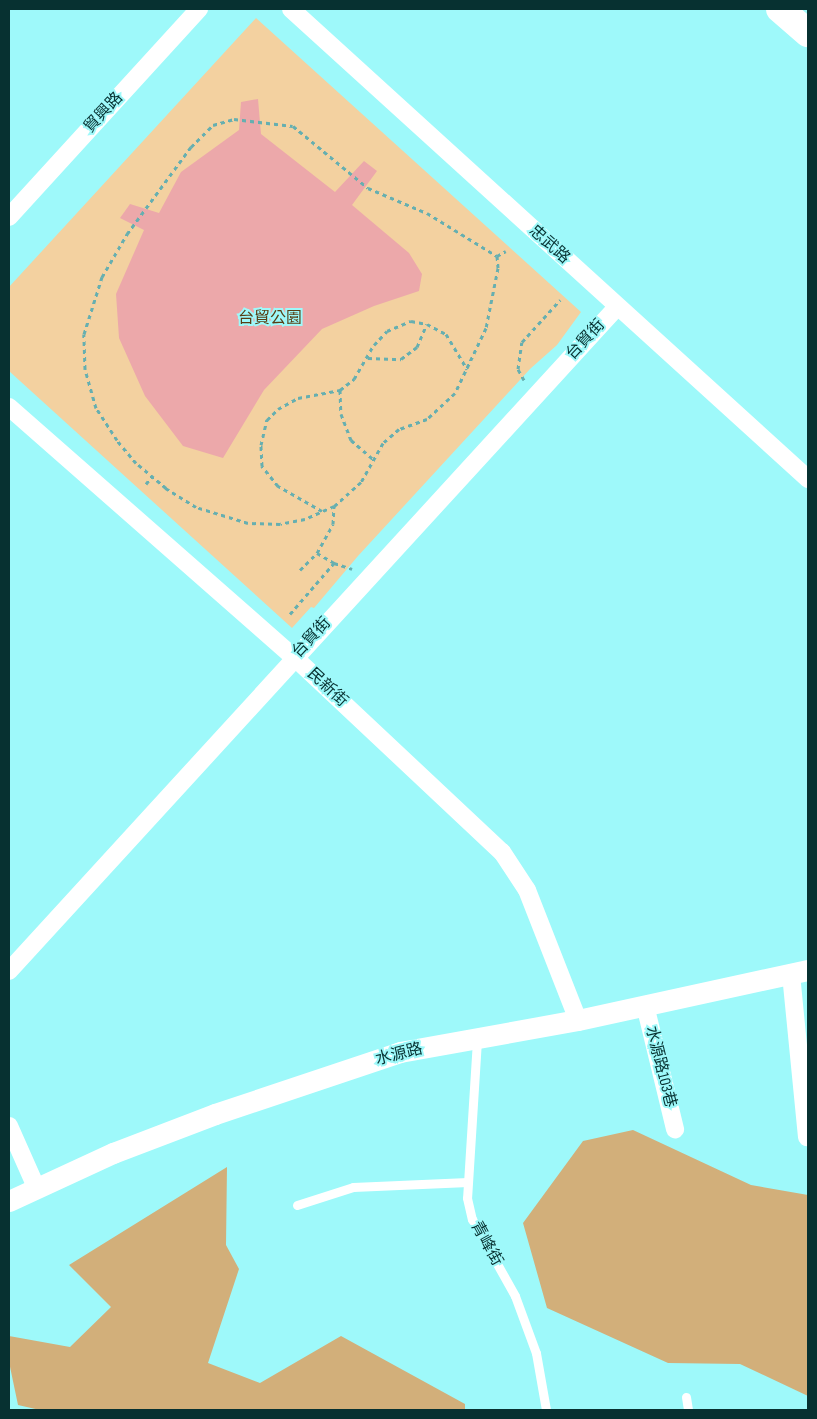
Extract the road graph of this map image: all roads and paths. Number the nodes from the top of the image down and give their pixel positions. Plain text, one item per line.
1 (200, 9) edge
2 (291, 9) edge
3 (780, 9) edge
4 (808, 33) edge
5 (9, 217) edge
6 (506, 251) dead end
7 (497, 256) junction
8 (560, 300) dead end
9 (617, 307) junction
10 (427, 324) junction
11 (368, 358) junction
12 (467, 370) junction
13 (528, 386) dead end
14 (340, 390) junction
15 (9, 407) edge
16 (374, 460) junction
17 (152, 476) junction
18 (808, 479) edge
19 (146, 484) dead end
20 (334, 506) junction
21 (323, 511) junction
22 (316, 553) junction
23 (334, 563) junction
24 (300, 570) dead end
25 (355, 570) dead end
26 (290, 614) dead end
27 (294, 657) junction
28 (9, 971) edge
29 (799, 972) edge
30 (645, 1005) junction
31 (578, 1020) junction
32 (477, 1040) junction
33 (9, 1126) edge
34 (675, 1129) dead end
35 (808, 1137) edge
36 (468, 1182) junction
37 (36, 1187) junction
38 (9, 1201) edge
39 (297, 1205) dead end
40 (686, 1397) dead end
41 (546, 1410) edge
42 (688, 1410) edge

1 - 5 street, 貿興路
2 - 9 street, 忠武路
3 - 4 main road
6 - 7 path
7 - 12 path
7 - 17 path
8 - 13 path
9 - 18 street, 忠武路
9 - 27 street, 台貿街
10 - 11 path
10 - 11 path
10 - 12 path
11 - 14 path
12 - 16 path
14 - 16 path
14 - 21 path
15 - 27 street, 民新街
16 - 20 path
17 - 19 path
17 - 21 path
20 - 21 path
20 - 22 path
22 - 23 path
22 - 24 path
23 - 25 path
23 - 26 path
27 - 28 street, 台貿街
27 - 31 street, 民新街
29 - 30 street, 水源路
29 - 35 street
30 - 31 street, 水源路
30 - 34 street, 水源路103巷
31 - 32 street, 水源路
32 - 36 lane, 青峰街
32 - 37 street, 水源路
33 - 37 street
36 - 39 lane
36 - 41 lane, 青峰街
37 - 38 street, 水源路
40 - 42 lane

